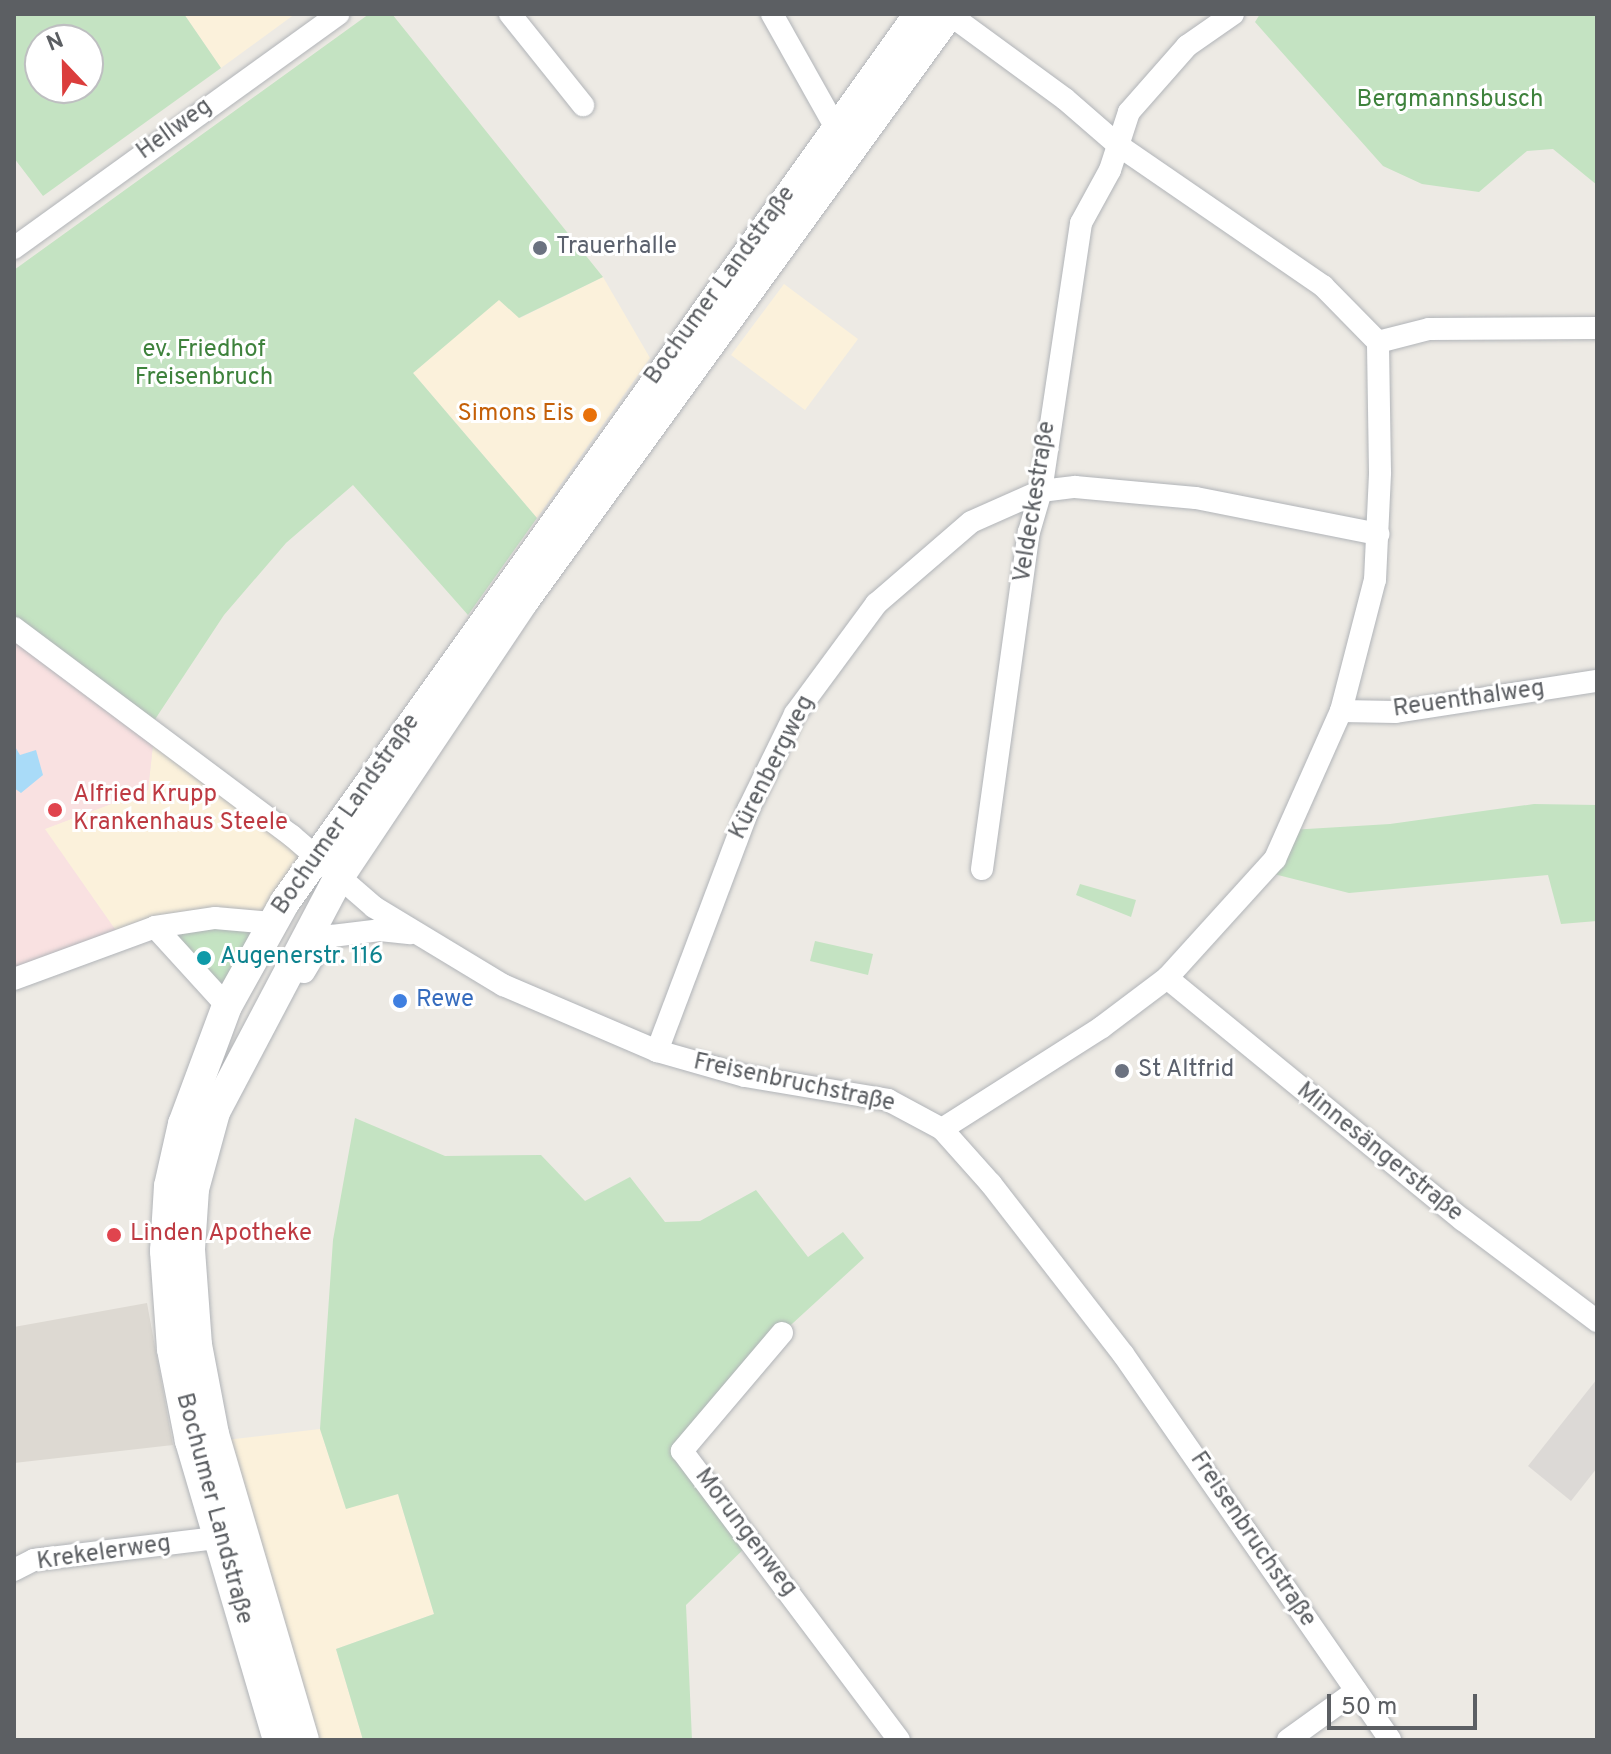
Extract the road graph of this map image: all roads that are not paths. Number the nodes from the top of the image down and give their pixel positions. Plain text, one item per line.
1 (338, 14) edge
2 (510, 14) edge
3 (772, 14) edge
4 (919, 14) edge
5 (949, 14) edge
6 (1233, 14) edge
7 (583, 105) dead end
8 (836, 128) junction
9 (1118, 145) junction
10 (14, 248) edge
11 (1597, 328) edge
12 (1378, 342) junction
13 (1041, 491) junction
14 (1378, 534) junction
15 (14, 628) edge
16 (1597, 681) edge
17 (1341, 711) junction
18 (328, 867) junction
19 (982, 869) dead end
20 (272, 923) junction
21 (155, 927) junction
22 (415, 933) junction
23 (1167, 978) junction
24 (14, 979) edge
25 (227, 1006) junction
26 (263, 1015) junction
27 (657, 1051) junction
28 (942, 1129) junction
29 (1597, 1321) edge
30 (782, 1333) dead end
31 (230, 1537) junction
32 (14, 1570) edge
33 (1356, 1691) junction
34 (278, 1740) edge
35 (304, 1740) edge
36 (899, 1740) edge
37 (1288, 1740) edge
38 (1390, 1740) edge

1 - 10 street, Hellweg
2 - 7 street
3 - 8 street
4 - 8 main road, Bochumer Landstraße
5 - 9 street
5 - 18 main road, Bochumer Landstraße
6 - 9 street, Veldeckestraße
8 - 18 main road, Bochumer Landstraße
9 - 12 street
9 - 13 street, Veldeckestraße
11 - 12 street
12 - 14 street
13 - 14 street, Kürenbergweg
13 - 19 street, Veldeckestraße
13 - 27 street, Kürenbergweg
14 - 17 street
15 - 18 street, Freisenbruchstraße
16 - 17 street, Reuenthalweg
17 - 23 street
18 - 20 main road, Bochumer Landstraße
18 - 22 street, Freisenbruchstraße
18 - 26 main road, Bochumer Landstraße
20 - 21 street
20 - 25 main road, Bochumer Landstraße
21 - 24 street
21 - 25 street
22 - 26 street, Bochumer Landstraße
22 - 27 street, Freisenbruchstraße
23 - 28 street
23 - 29 street, Minnesängerstraße
25 - 31 main road, Bochumer Landstraße
26 - 31 main road, Bochumer Landstraße
27 - 28 street, Freisenbruchstraße
28 - 33 street, Freisenbruchstraße
30 - 36 street, Morungenweg
31 - 32 street, Krekelerweg
31 - 34 main road, Bochumer Landstraße
31 - 35 main road, Bochumer Landstraße
33 - 37 street
33 - 38 street, Freisenbruchstraße

